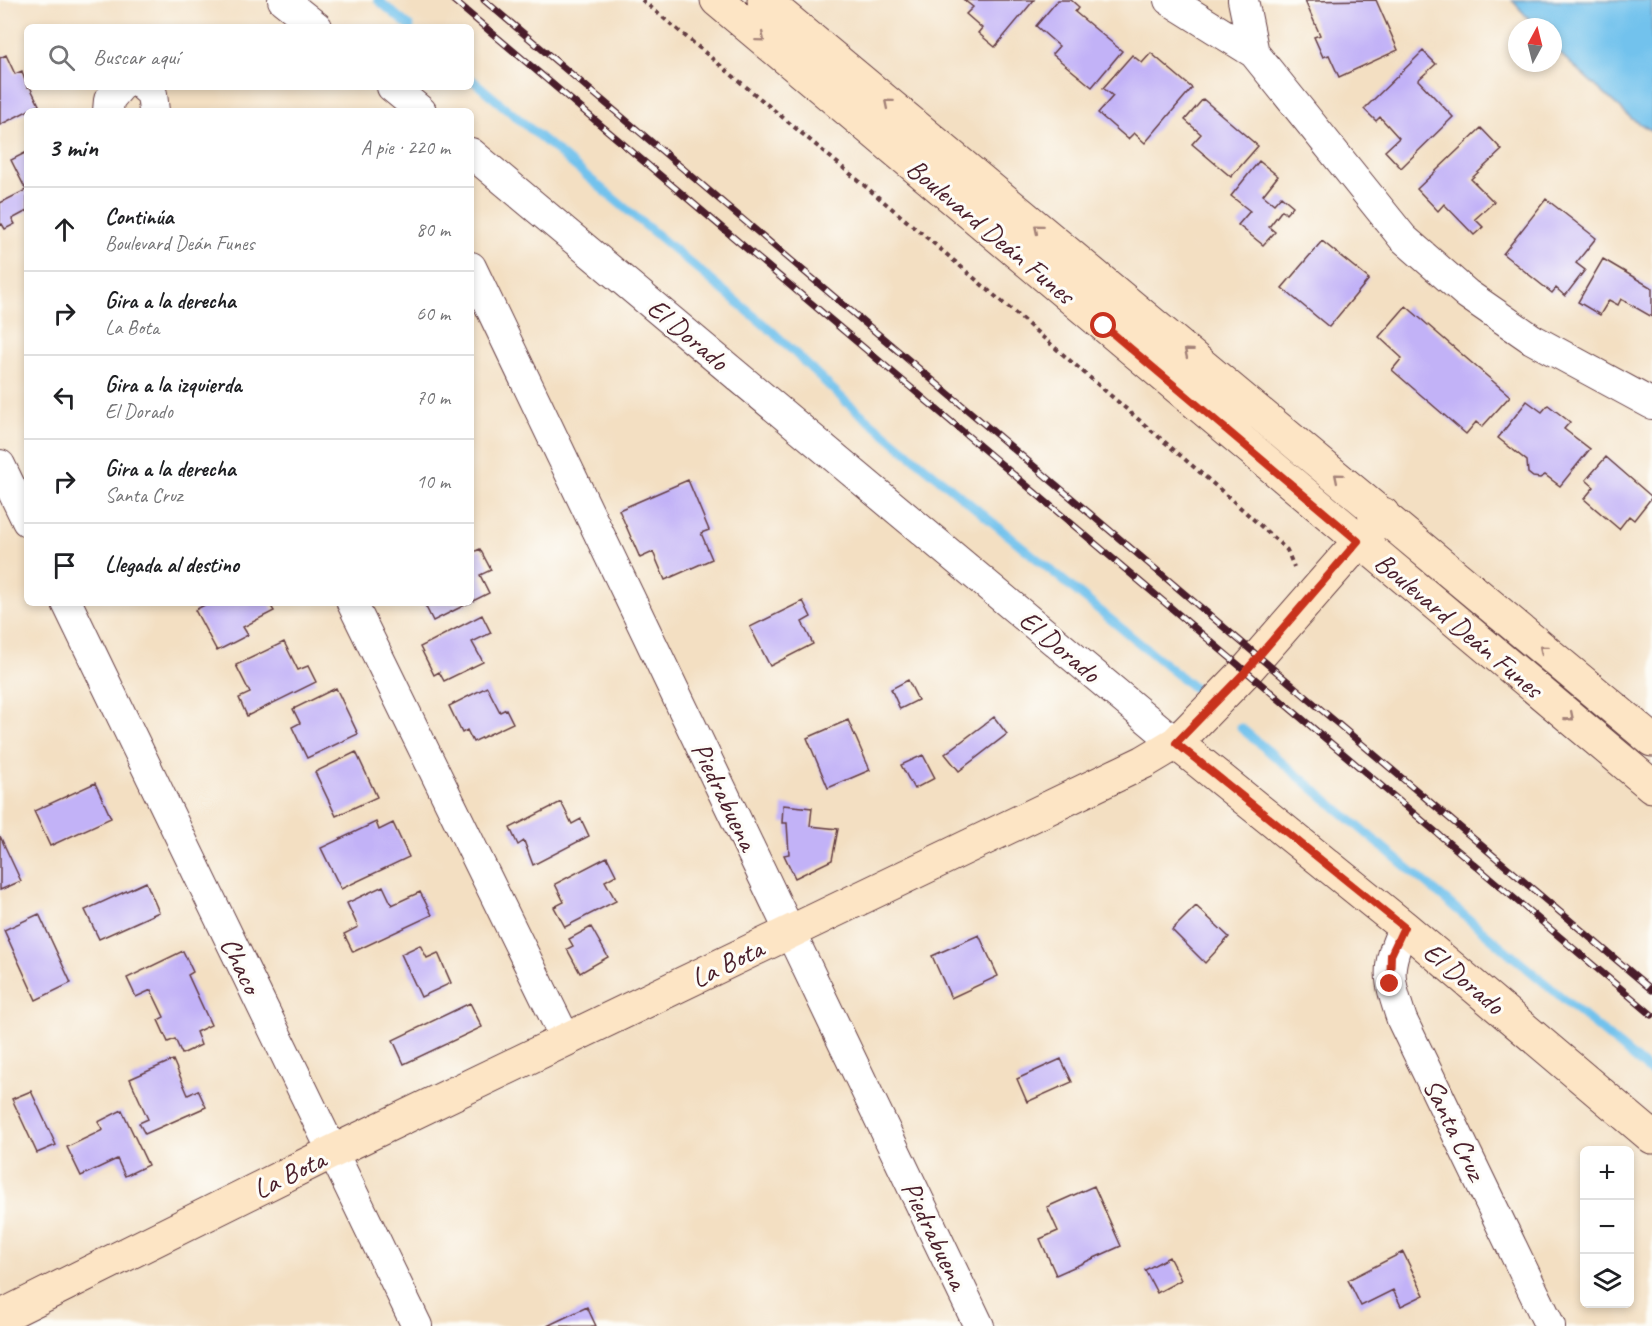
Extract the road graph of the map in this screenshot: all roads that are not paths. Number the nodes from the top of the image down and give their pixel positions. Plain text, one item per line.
1 (283, 0) edge
2 (717, 0) edge
3 (764, 0) edge
4 (1169, 0) edge
5 (1243, 0) edge
6 (313, 24) edge
7 (1254, 53) junction
8 (117, 90) edge
9 (147, 90) edge
10 (108, 108) edge
11 (154, 108) edge
12 (474, 156) edge
13 (474, 273) edge
14 (1652, 404) edge
15 (0, 465) edge
16 (1383, 514) junction
17 (24, 515) edge
18 (1358, 541) junction
19 (67, 606) edge
20 (353, 606) edge
21 (1652, 740) edge
22 (1176, 743) junction
23 (1652, 786) edge
24 (1404, 927) junction
25 (791, 933) junction
26 (566, 1040) junction
27 (1652, 1137) edge
28 (332, 1152) junction
29 (0, 1317) edge
30 (417, 1326) edge
31 (979, 1326) edge
32 (1550, 1326) edge

1 - 6 street
2 -> 18 main road, Boulevard Deán Funes
16 -> 3 main road, Boulevard Deán Funes
4 - 7 street
5 - 7 street
7 - 14 street
8 - 10 street
9 - 11 street
12 - 22 street, El Dorado
13 - 25 street, Piedrabuena
15 - 17 street
16 - 18 main road, La Bota
21 -> 16 main road, Boulevard Deán Funes
18 - 22 main road, La Bota
18 -> 23 main road, Boulevard Deán Funes
19 - 28 street, Chaco
20 - 26 street
22 - 24 main road, El Dorado
22 - 25 main road, La Bota
24 - 27 main road, El Dorado
24 - 32 street, Santa Cruz
25 - 26 main road, La Bota
25 - 31 street, Piedrabuena
26 - 28 main road, La Bota
28 - 29 main road, La Bota
28 - 30 street, Chaco

